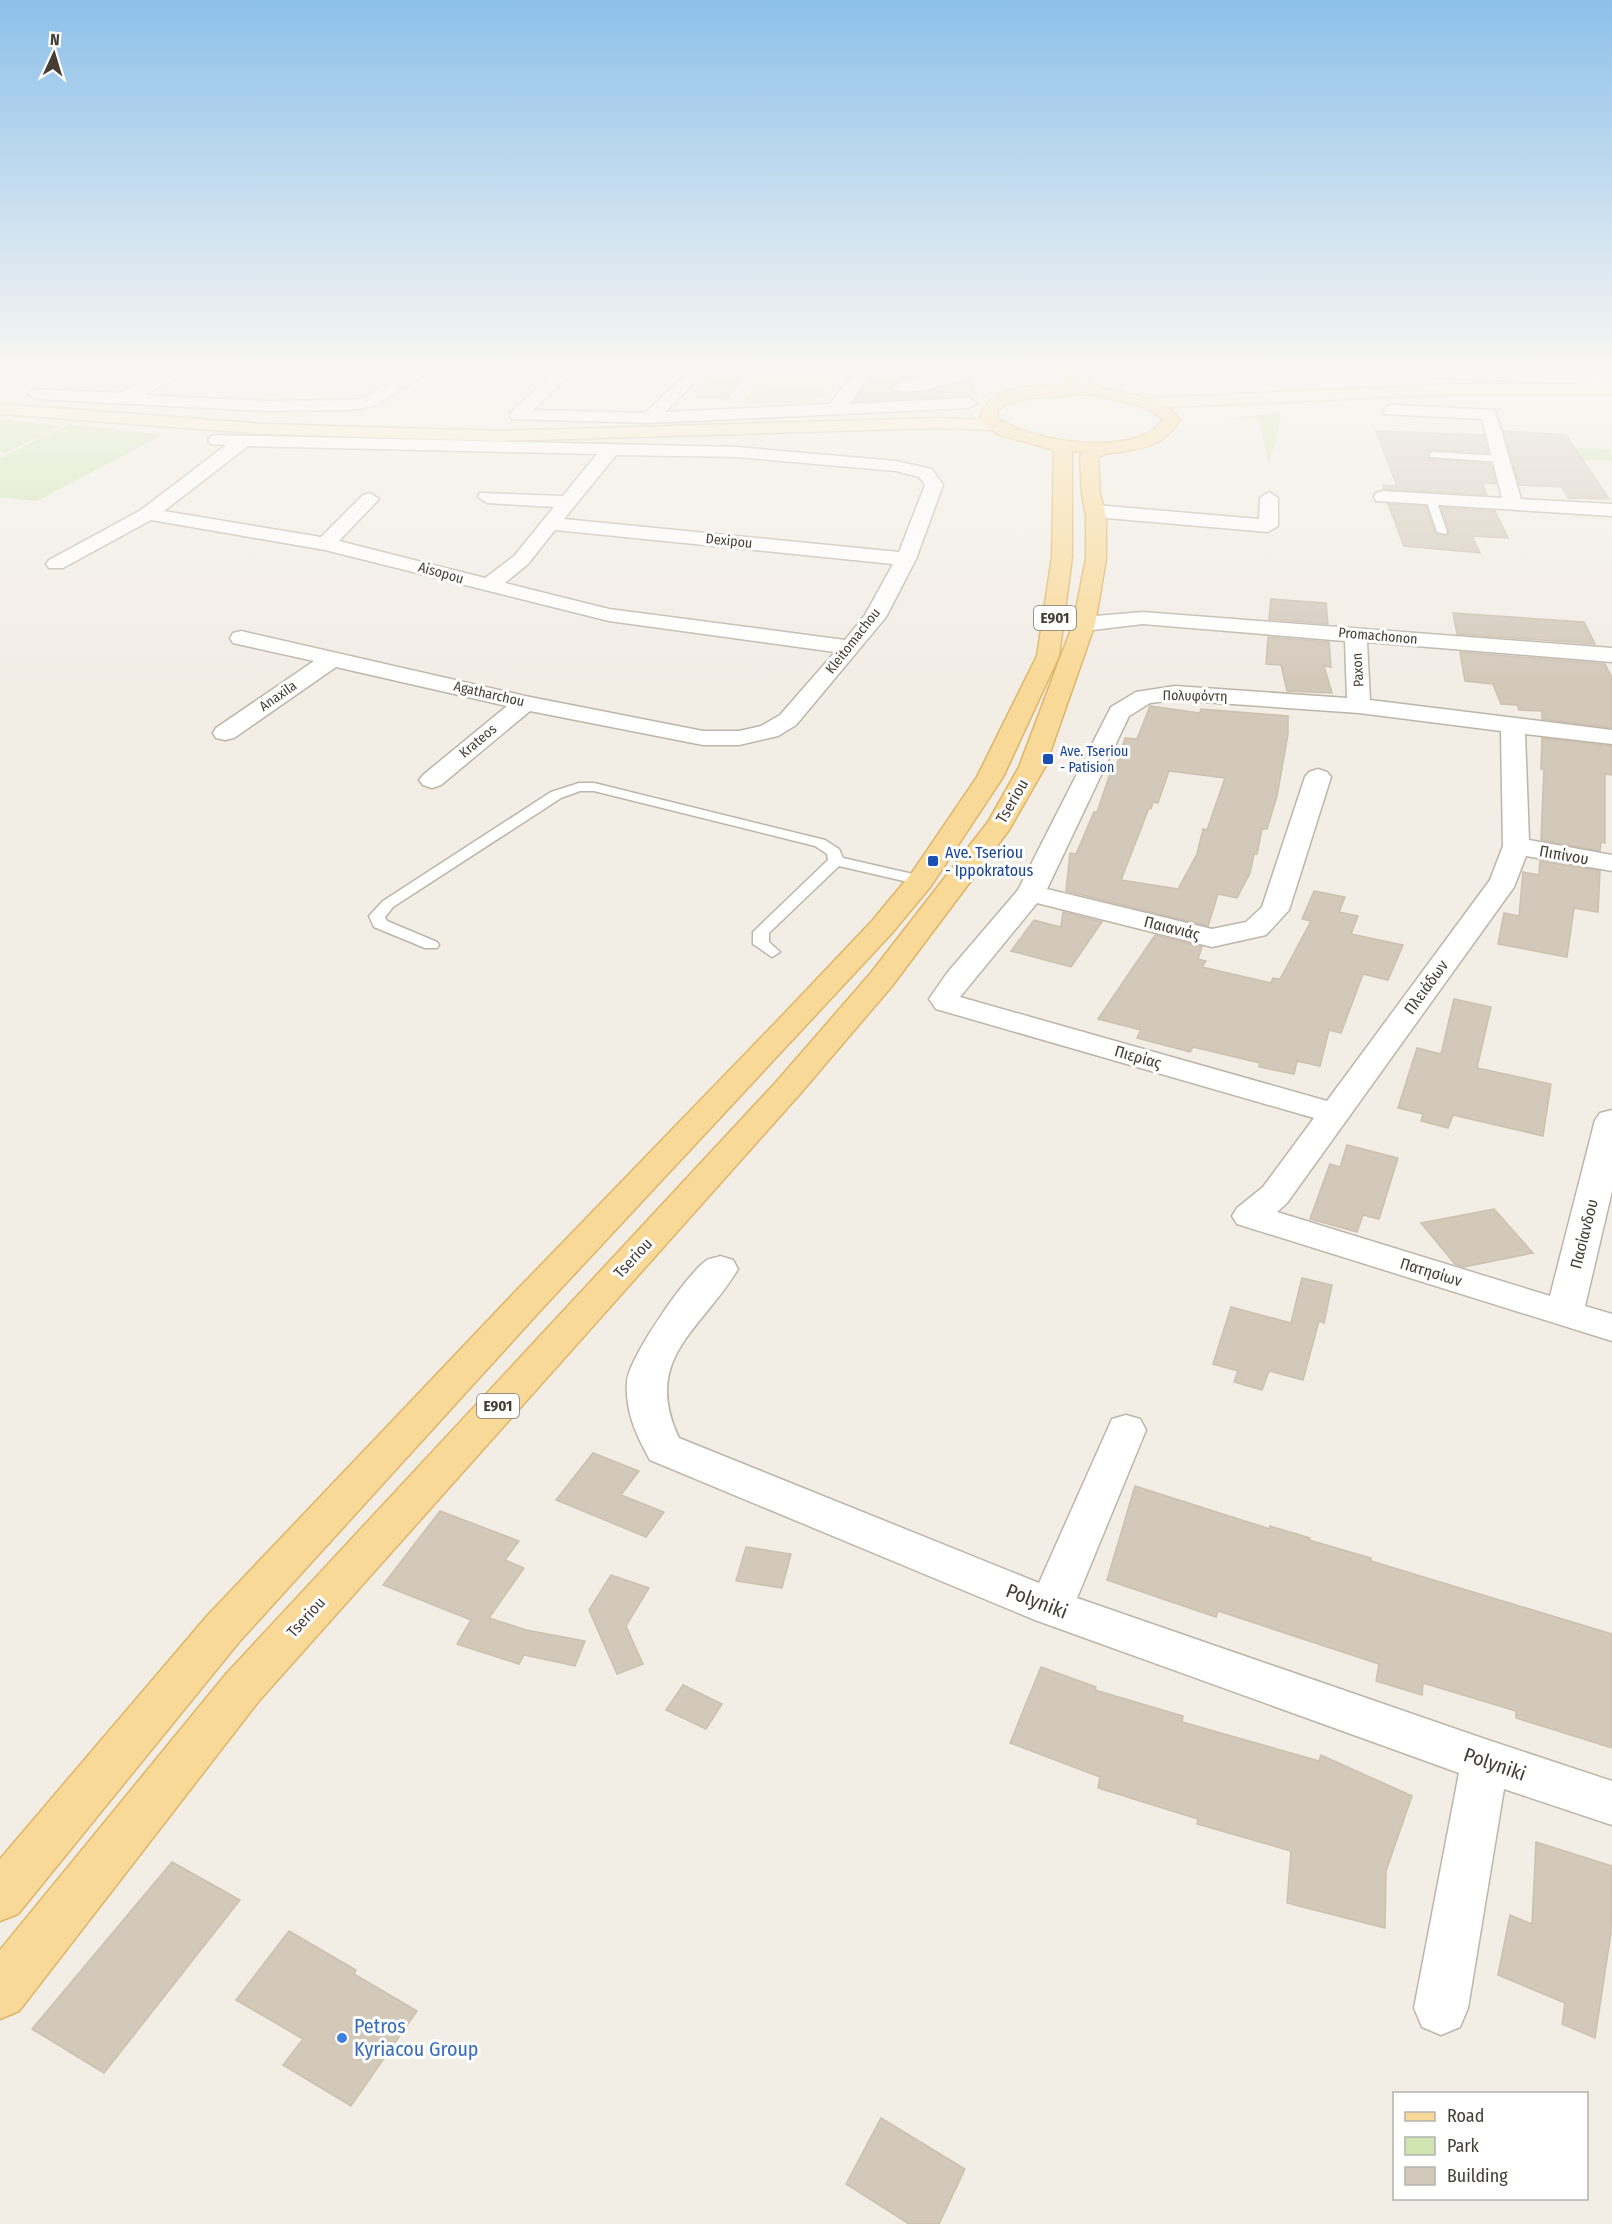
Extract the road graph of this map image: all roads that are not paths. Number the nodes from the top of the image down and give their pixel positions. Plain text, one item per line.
1 (202, 473) edge
2 (592, 473) edge
3 (925, 473) edge
4 (1064, 473) edge
5 (1090, 473) edge
6 (1505, 473) edge
7 (487, 496) dead end
8 (1383, 496) dead end
9 (1269, 498) dead end
10 (369, 499) dead end
11 (1431, 499) junction
12 (569, 502) junction
13 (1513, 504) junction
14 (1612, 510) edge
15 (1095, 511) junction
16 (148, 514) junction
17 (552, 524) junction
18 (1442, 532) dead end
19 (324, 544) junction
20 (906, 559) junction
21 (56, 564) dead end
22 (488, 586) junction
23 (1086, 613) junction
24 (1356, 635) junction
25 (241, 638) dead end
26 (851, 647) junction
27 (1612, 656) edge
28 (332, 659) junction
29 (525, 703) junction
30 (1359, 706) junction
31 (1512, 724) junction
32 (225, 734) dead end
33 (1612, 737) edge
34 (739, 738) joint
35 (1318, 777) dead end
36 (432, 780) dead end
37 (1516, 846) junction
38 (836, 861) junction
39 (1612, 863) edge
40 (921, 880) junction
41 (1031, 893) junction
42 (431, 945) dead end
43 (772, 952) dead end
44 (944, 999) joint
45 (1333, 1113) junction
46 (1612, 1120) edge
47 (1250, 1216) joint
48 (720, 1269) dead end
49 (1565, 1312) junction
50 (1612, 1329) edge
51 (1126, 1430) dead end
52 (1052, 1607) junction
53 (1485, 1761) junction
54 (1612, 1803) edge
55 (0, 1897) edge
56 (0, 1992) edge
57 (1441, 2008) dead end

1 - 16 street
2 - 12 street
3 - 20 street, Kleitomachou
4 - 40 main road, Tseriou / E901
5 - 15 main road, Tseriou / E901
6 - 13 street
7 - 12 street
8 - 11 street
9 - 15 street
10 - 19 street
11 - 13 street
11 - 18 lane
12 - 17 street
13 - 14 street
15 - 23 main road, Tseriou / E901
16 - 19 street, Aisopou
16 - 21 street
17 - 20 street, Dexipou
17 - 22 street
19 - 22 street, Aisopou
20 - 26 street, Kleitomachou
22 - 26 street, Aisopou
23 - 24 street, Promachonon
23 - 56 main road, Tseriou / E901
24 - 27 street, Promachonon
24 - 30 street, Paxon
25 - 28 street, Agatharchou
26 - 34 street, Kleitomachou
28 - 29 street, Agatharchou
28 - 32 street, Anaxila
29 - 34 street, Agatharchou
29 - 36 street, Krateos
30 - 31 street, Πολυφόντη
30 - 41 street, Πολυφόντη
31 - 33 street, Πολυφόντη
31 - 37 street, Πλειάδων
35 - 41 street, Παιανιάς
37 - 39 street, Πιπίνου
37 - 45 street, Πλειάδων
38 - 40 lane
38 - 42 lane
38 - 43 lane
40 - 55 main road, Tseriou / E901
41 - 44 street, Πολυφόντη
44 - 45 street, Πιερίας
45 - 47 street, Πλειάδων
46 - 49 street, Πασίανδου
47 - 49 street, Πατησίων
48 - 52 street, Polyniki
49 - 50 street, Πατησίων
51 - 52 street
52 - 53 street, Polyniki
53 - 54 street, Polyniki
53 - 57 street

